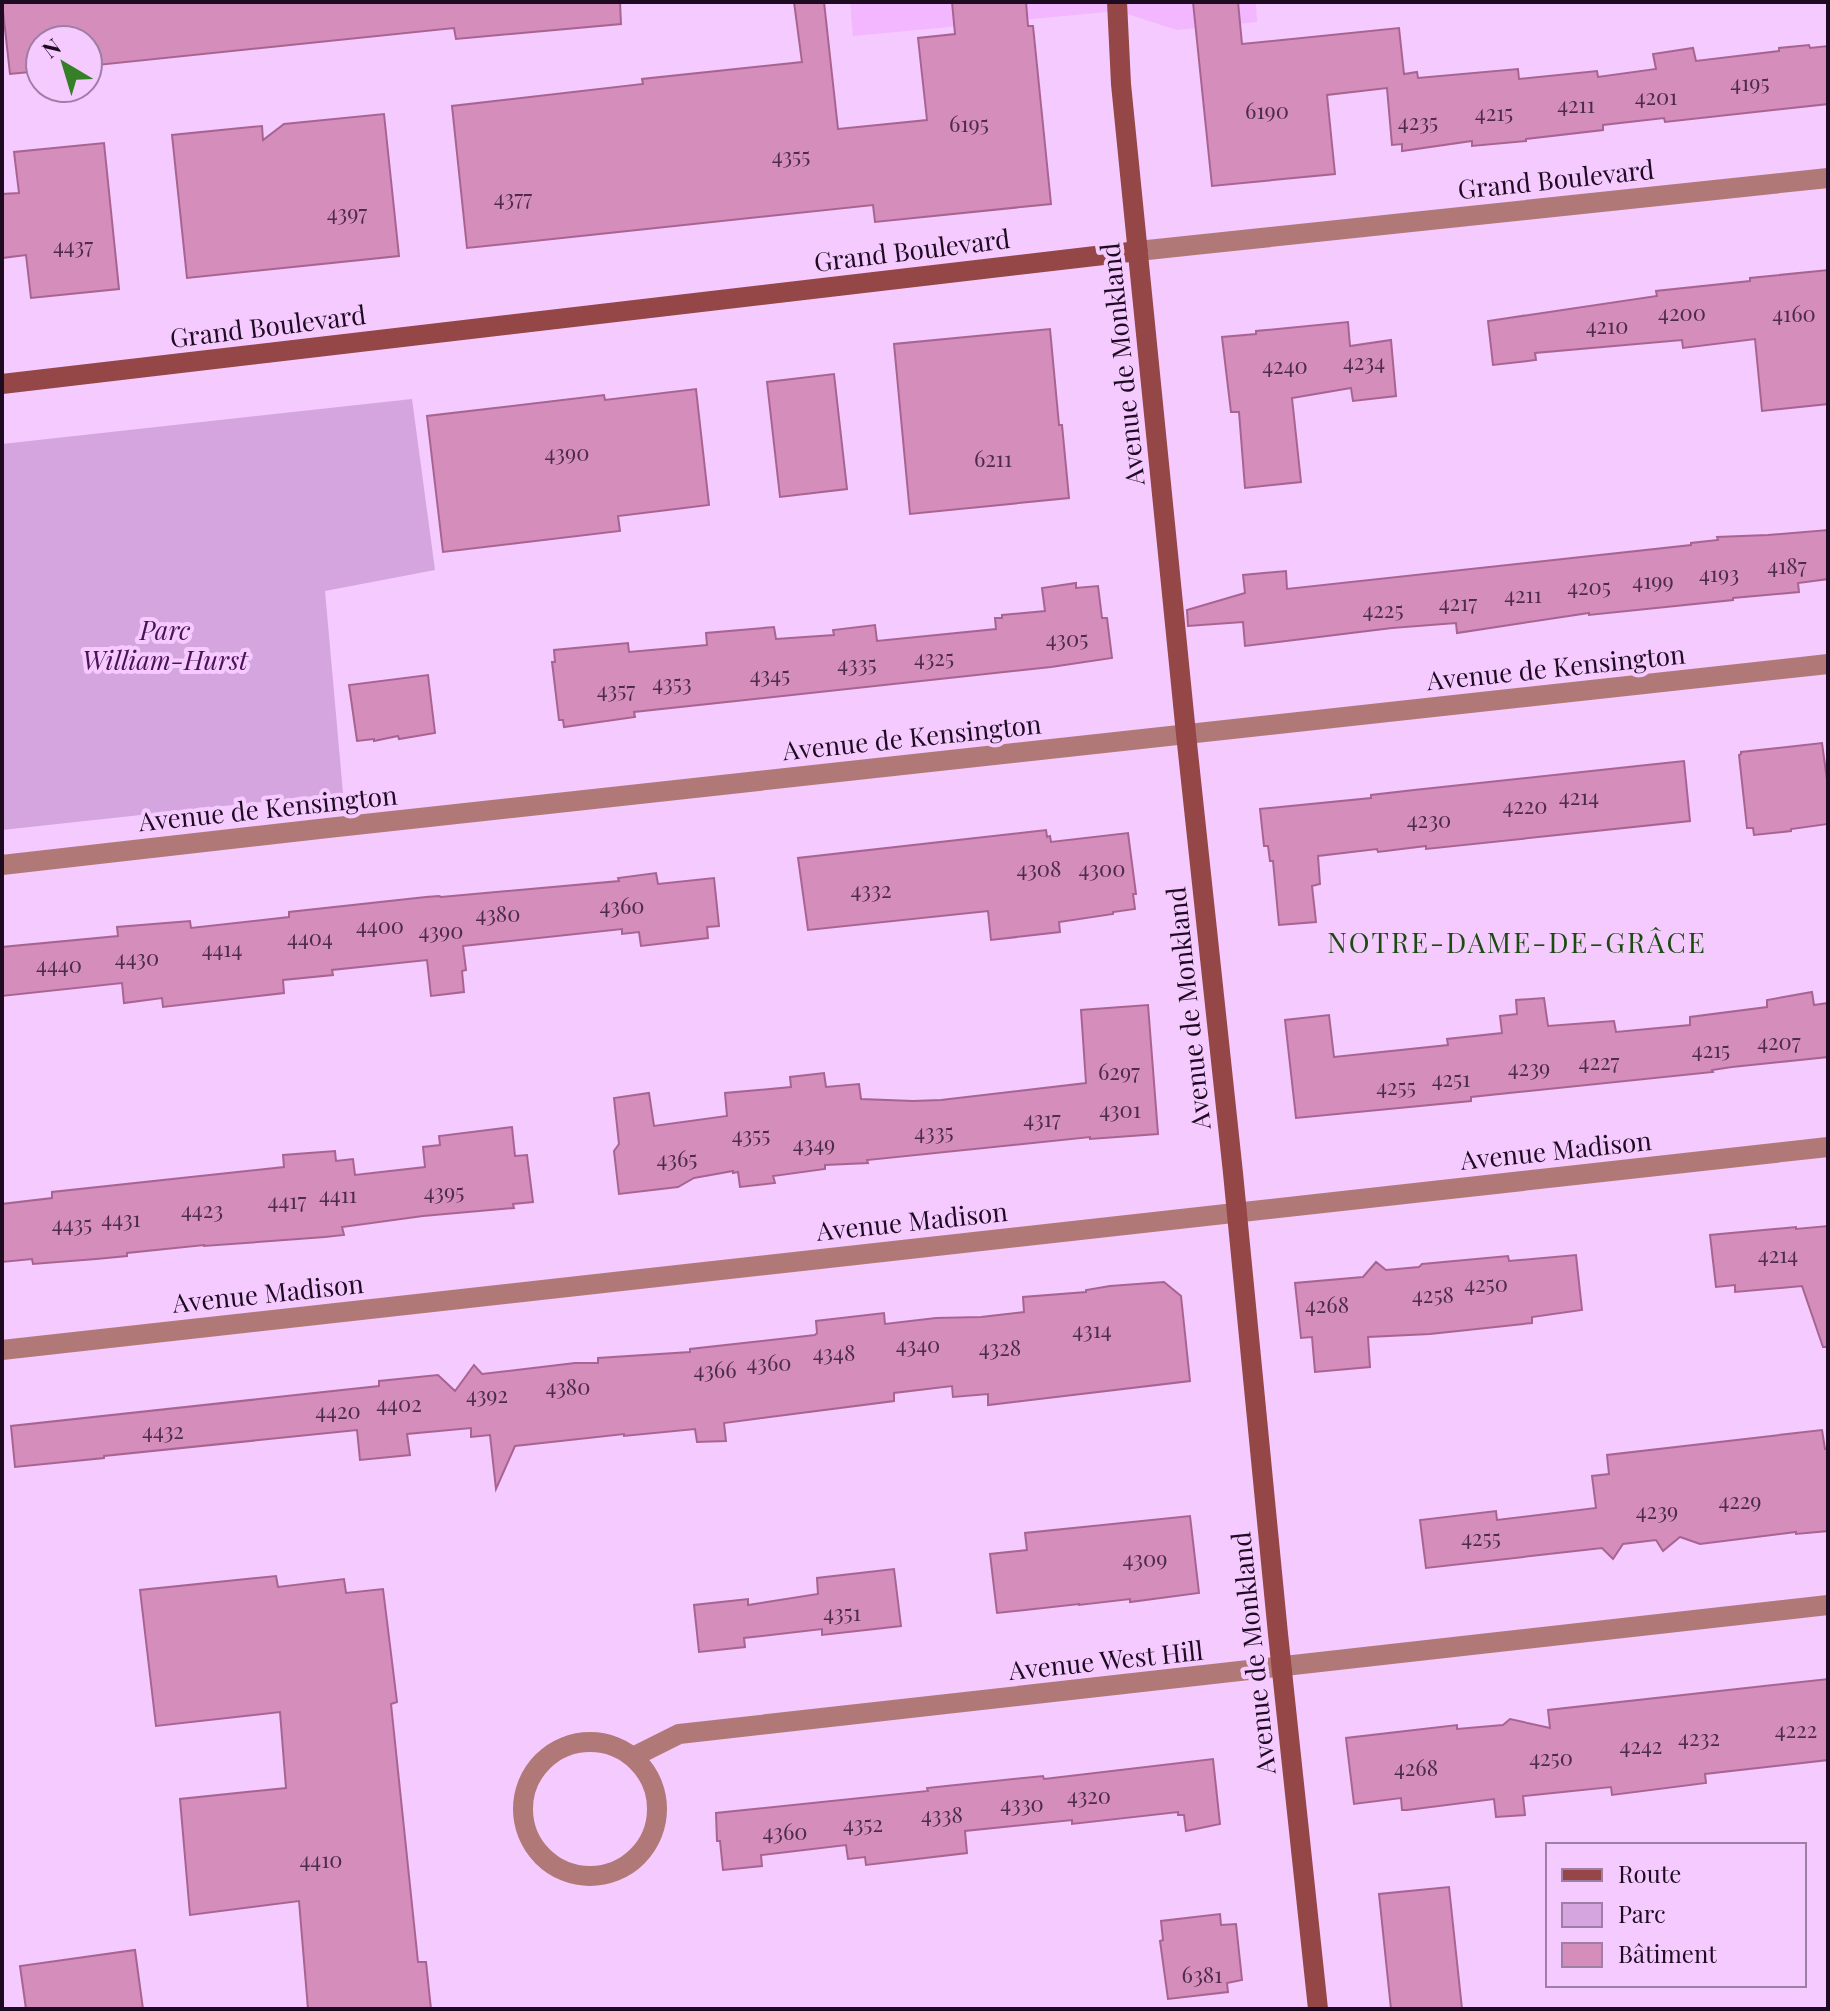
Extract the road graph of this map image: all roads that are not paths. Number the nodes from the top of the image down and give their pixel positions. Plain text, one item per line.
1 (1117, 2) edge
2 (1828, 178) edge
3 (1138, 251) junction
4 (2, 384) edge
5 (1828, 664) edge
6 (1186, 734) junction
7 (2, 865) edge
8 (1828, 1147) edge
9 (1237, 1213) junction
10 (2, 1350) edge
11 (1828, 1605) edge
12 (1281, 1667) junction
13 (633, 1757) junction
14 (1318, 2009) edge

1 - 3 street, Avenue de Monkland
2 - 3 street, Grand Boulevard
3 - 4 street, Grand Boulevard
3 - 6 street, Avenue de Monkland
5 - 6 street, Avenue de Kensington
6 - 7 street, Avenue de Kensington
6 - 9 street, Avenue de Monkland
8 - 9 street, Avenue Madison
9 - 10 street, Avenue Madison
9 - 12 street, Avenue de Monkland
11 - 12 street, Avenue West Hill
12 - 13 street, Avenue West Hill
12 - 14 street, Avenue de Monkland
13 - 13 street

